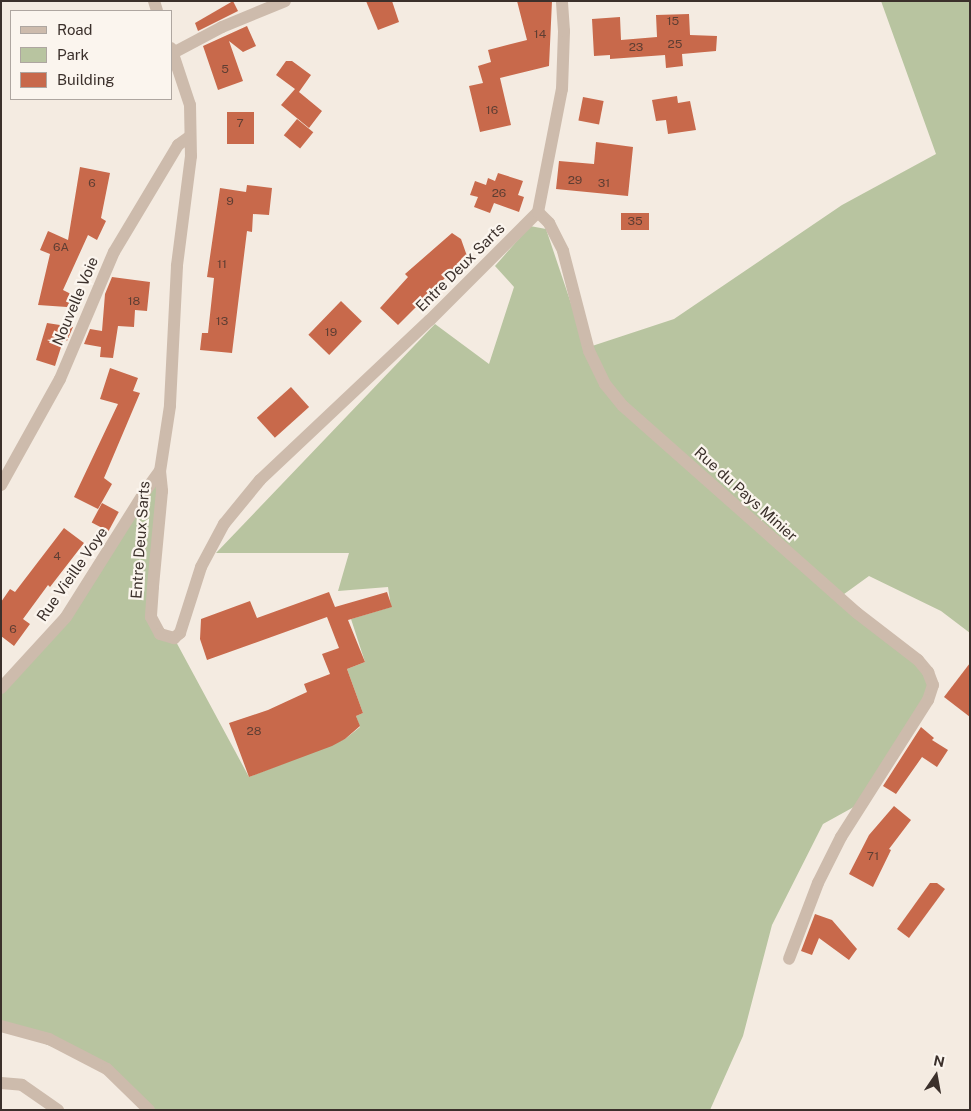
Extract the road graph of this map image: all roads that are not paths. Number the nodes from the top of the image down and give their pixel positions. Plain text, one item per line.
1 (285, 1) edge
2 (562, 1) edge
3 (172, 51) edge
4 (190, 137) junction
5 (538, 212) junction
6 (160, 471) junction
7 (1, 485) edge
8 (1, 688) edge
9 (789, 959) dead end
10 (1, 1026) edge
11 (1, 1083) edge
12 (58, 1110) edge
13 (149, 1110) edge

1 - 3 street
2 - 5 street
3 - 4 street, Entre Deux Sarts
4 - 6 street, Entre Deux Sarts
4 - 7 street, Nouvelle Voie
5 - 6 street, Entre Deux Sarts
5 - 9 street, Rue du Pays Minier
6 - 8 street, Rue Vieille Voye
10 - 13 street
11 - 12 street

